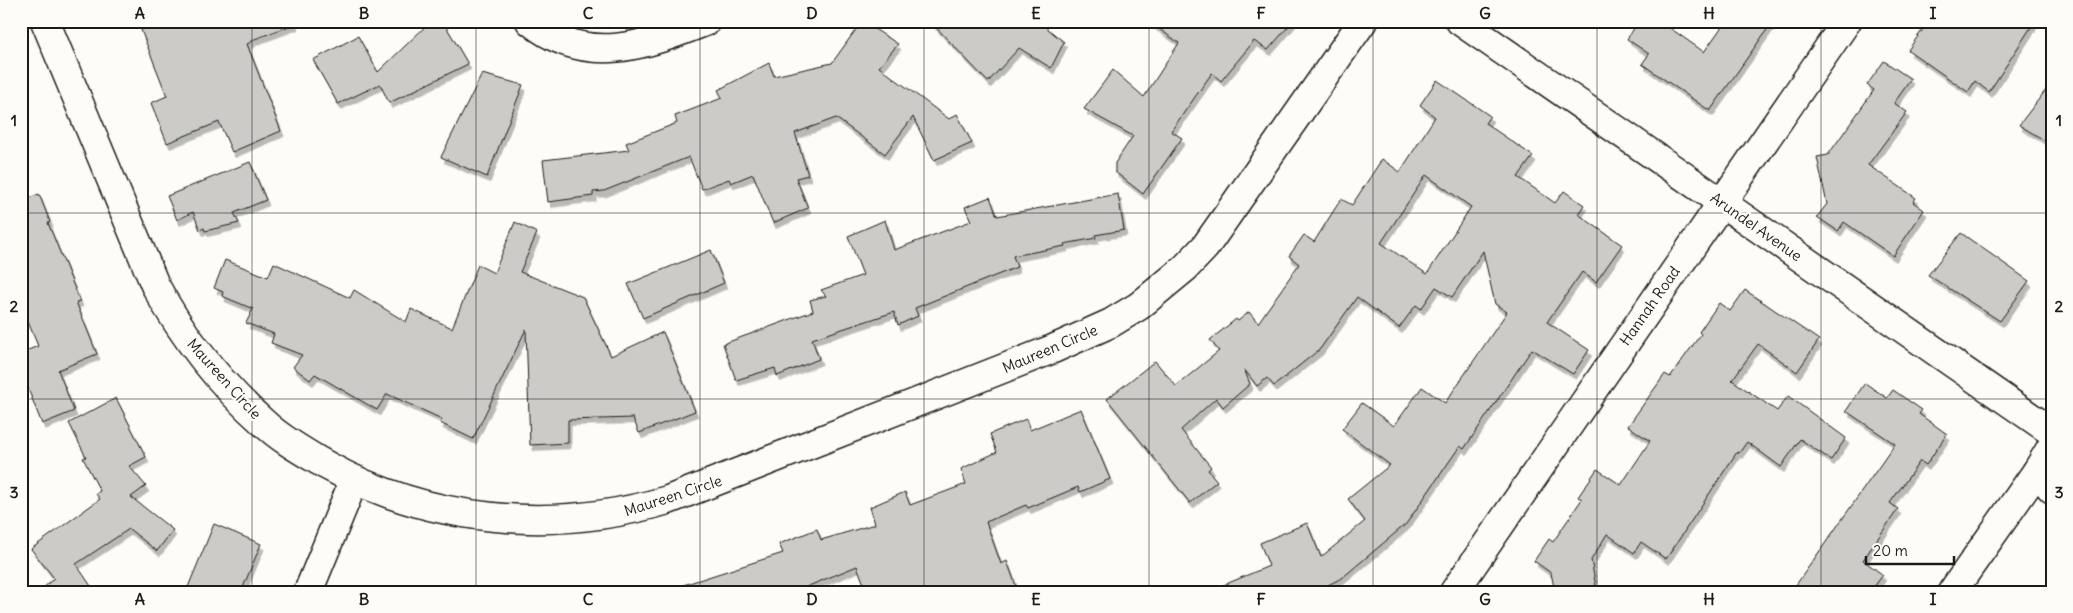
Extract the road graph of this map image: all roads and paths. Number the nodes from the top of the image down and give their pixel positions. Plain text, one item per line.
1 (45, 21) edge
2 (530, 21) edge
3 (707, 21) edge
4 (1363, 21) edge
5 (1460, 21) edge
6 (1847, 21) edge
7 (1721, 203) junction
8 (2052, 432) edge
9 (2052, 446) edge
10 (354, 480) junction
11 (2044, 480) edge
12 (308, 592) edge
13 (1454, 592) edge
14 (1952, 592) edge

1 - 10 street, Maureen Circle
2 - 3 street
4 - 10 street, Maureen Circle
5 - 7 street, Arundel Avenue
6 - 7 street, Hannah Road
7 - 8 street, Arundel Avenue
7 - 13 street, Hannah Road
9 - 11 street
10 - 12 street
11 - 14 street

